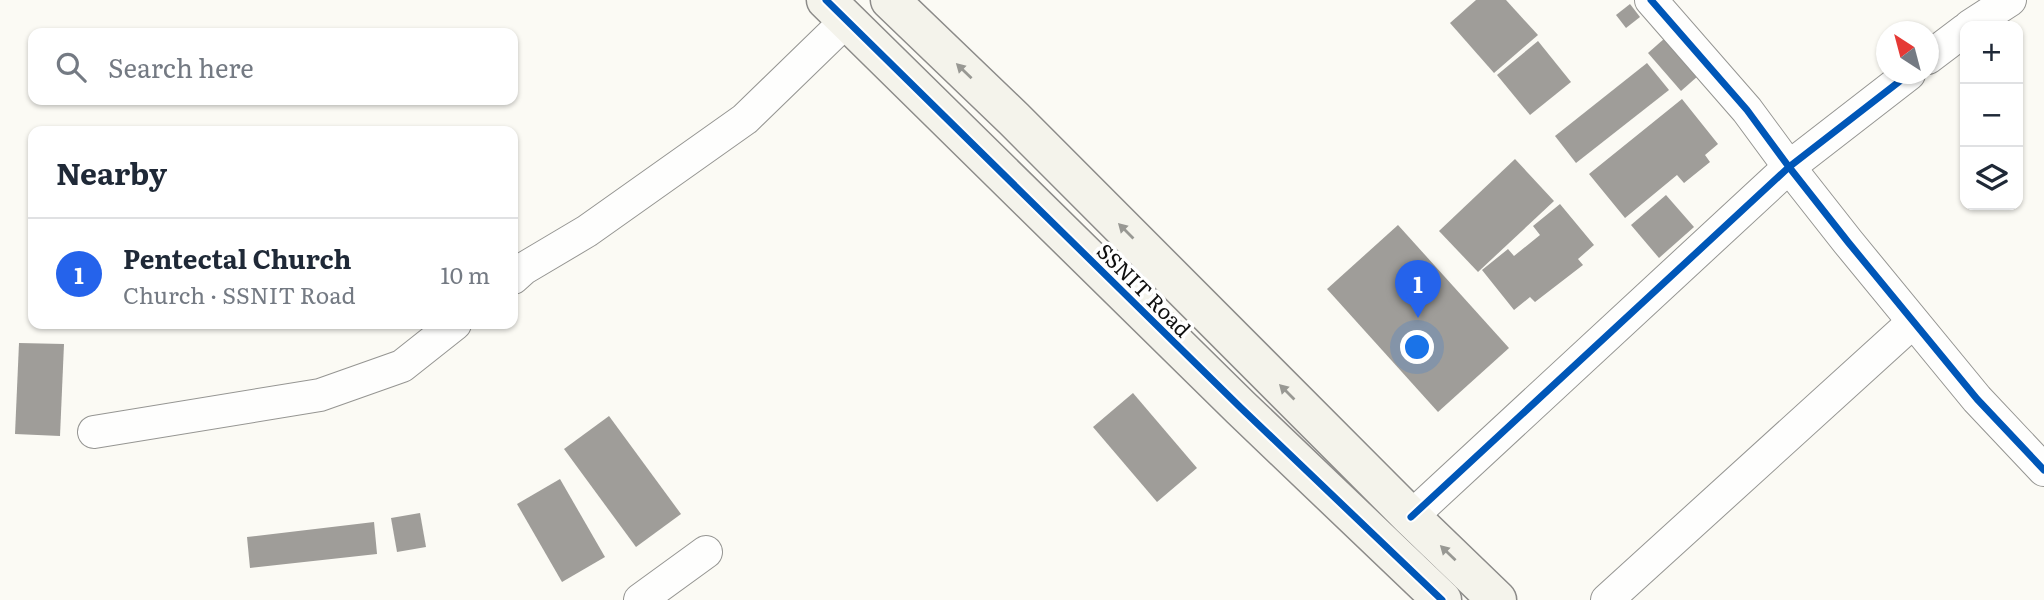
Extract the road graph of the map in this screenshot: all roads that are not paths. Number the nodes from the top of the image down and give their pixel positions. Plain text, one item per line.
1 (890, 0) edge
2 (1651, 0) edge
3 (2010, 0) edge
4 (837, 10) edge
5 (1978, 21) edge
6 (1960, 34) edge
7 (1939, 50) edge
8 (1896, 84) edge
9 (1789, 167) junction
10 (518, 274) edge
11 (1913, 322) junction
12 (448, 329) edge
13 (94, 432) dead end
14 (2044, 470) edge
15 (1411, 517) junction
16 (706, 552) dead end
17 (639, 600) edge
18 (1441, 600) edge
19 (1497, 600) edge
20 (1606, 600) edge

15 -> 1 street, SSNIT Road
2 - 9 street
3 - 5 street
4 - 10 street
4 - 18 street, SSNIT Road
6 - 7 street
8 - 9 street
9 - 11 street
9 - 15 street
11 - 14 street
11 - 20 street
12 - 13 street
19 -> 15 street, SSNIT Road
16 - 17 street

